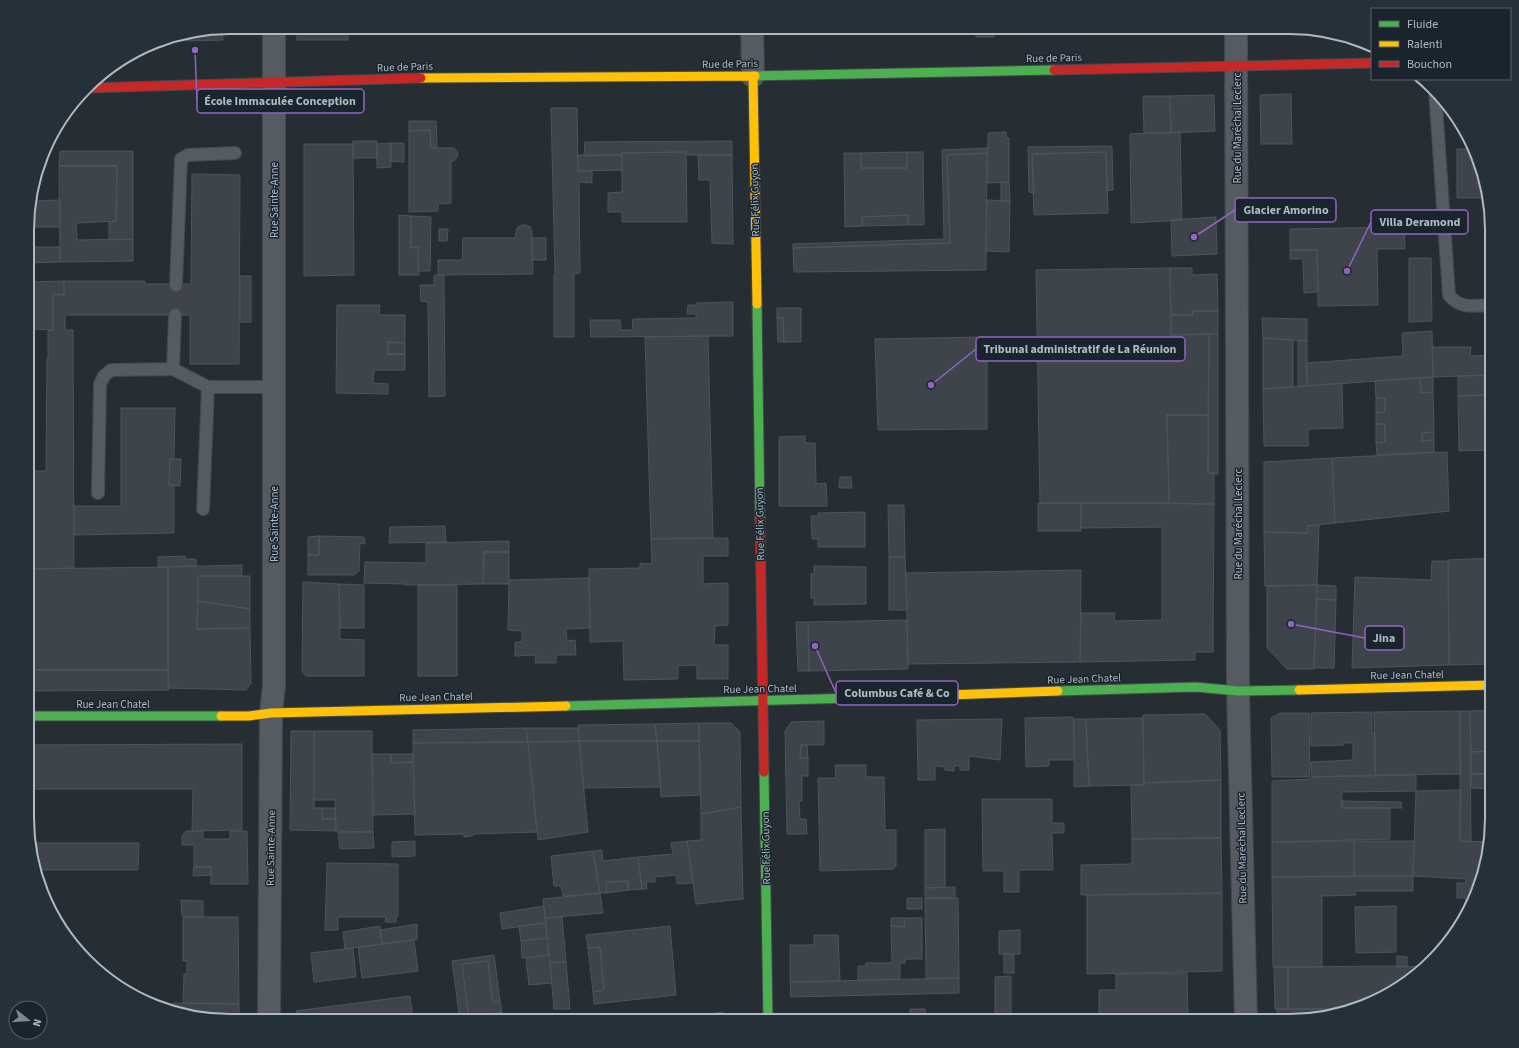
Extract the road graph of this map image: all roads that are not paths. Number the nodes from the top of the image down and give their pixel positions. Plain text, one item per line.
1 (274, 34) edge
2 (752, 34) edge
3 (1236, 34) edge
4 (1371, 63) edge
5 (1237, 66) junction
6 (753, 76) junction
7 (275, 83) junction
8 (95, 88) edge
9 (1436, 101) edge
10 (235, 153) dead end
11 (176, 285) dead end
12 (1485, 305) edge
13 (175, 315) dead end
14 (173, 369) junction
15 (273, 387) junction
16 (208, 388) junction
17 (98, 493) dead end
18 (203, 509) dead end
19 (1485, 684) edge
20 (1238, 691) junction
21 (763, 701) junction
22 (271, 713) junction
23 (34, 716) edge
24 (269, 1014) edge
25 (768, 1014) edge
26 (1246, 1014) edge

1 - 7 street, Rue Sainte-Anne
2 - 6 street, Rue Félix Guyon
3 - 5 street, Rue du Maréchal Leclerc
4 - 5 street, Rue de Paris
5 - 6 street, Rue de Paris
5 - 20 street, Rue du Maréchal Leclerc
6 - 7 street, Rue de Paris
6 - 21 street, Rue Félix Guyon
7 - 8 street, Rue de Paris
7 - 15 street, Rue Sainte-Anne
9 - 12 lane
10 - 11 lane
13 - 14 lane
14 - 16 lane
14 - 17 lane
15 - 16 lane
15 - 22 street, Rue Sainte-Anne
16 - 18 lane
19 - 20 street, Rue Jean Chatel
20 - 21 street, Rue Jean Chatel
20 - 26 street, Rue du Maréchal Leclerc
21 - 22 street, Rue Jean Chatel
21 - 25 street, Rue Félix Guyon
22 - 23 street, Rue Jean Chatel
22 - 24 street, Rue Sainte-Anne

